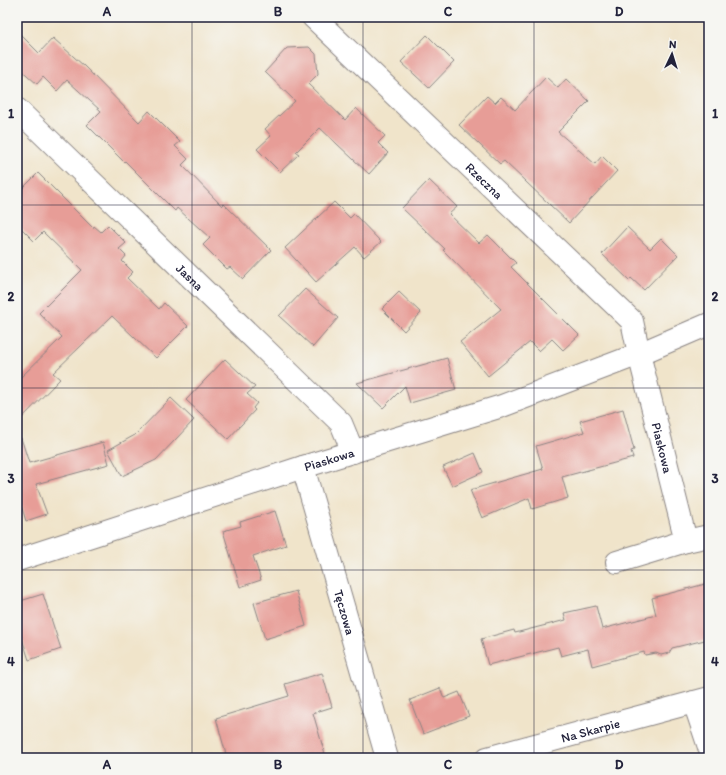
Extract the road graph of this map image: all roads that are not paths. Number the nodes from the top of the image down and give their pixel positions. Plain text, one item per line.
1 (313, 17) edge
2 (17, 109) edge
3 (709, 324) edge
4 (639, 354) junction
5 (353, 452) junction
6 (303, 467) junction
7 (709, 536) edge
8 (686, 541) junction
9 (17, 560) edge
10 (617, 562) dead end
11 (701, 700) edge
12 (709, 747) edge
13 (387, 758) edge
14 (487, 758) edge

1 - 4 street, Rzeczna
2 - 5 street, Jasna
3 - 4 street, Piaskowa
4 - 5 street, Piaskowa
4 - 8 street, Piaskowa
5 - 6 street, Piaskowa
6 - 9 street, Piaskowa
6 - 13 street, Tęczowa
7 - 8 street
8 - 10 street
11 - 12 street, Na Skarpie
11 - 14 street, Na Skarpie

